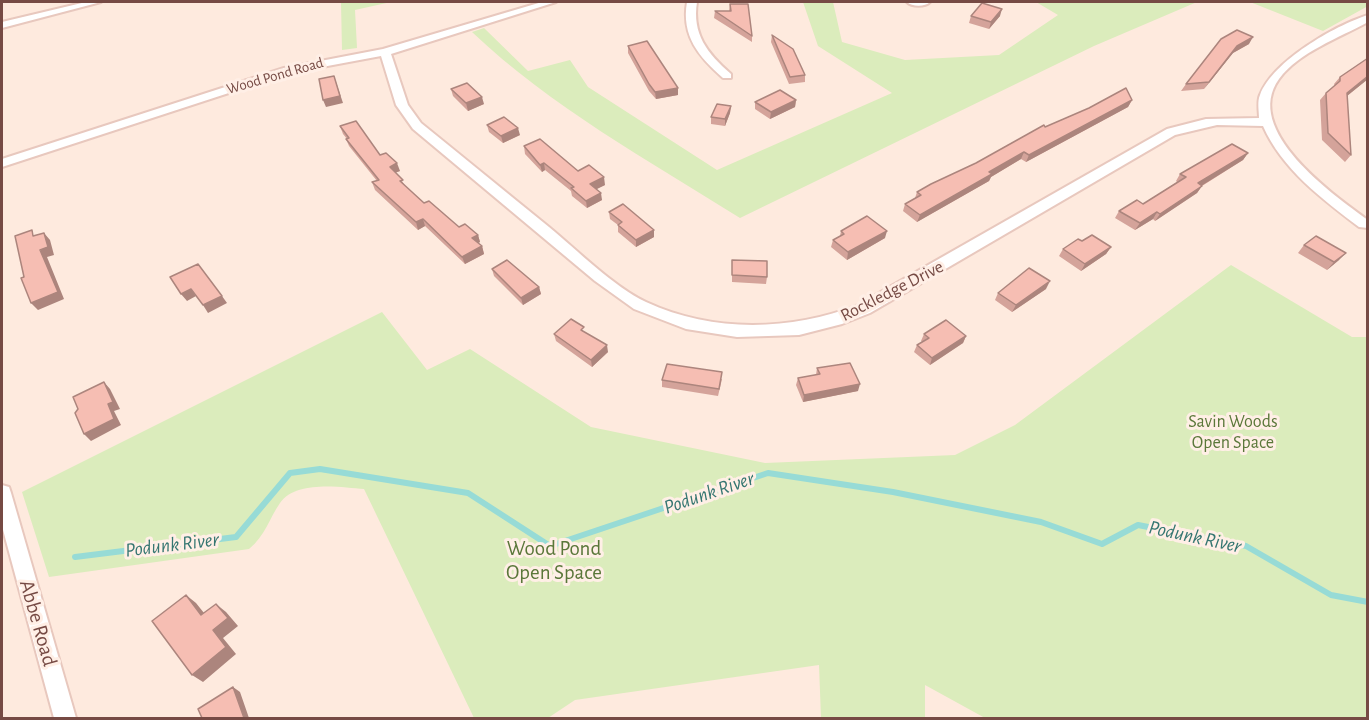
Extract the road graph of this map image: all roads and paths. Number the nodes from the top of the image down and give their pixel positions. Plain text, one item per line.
1 (96, 2) edge
2 (551, 2) edge
3 (692, 2) edge
4 (912, 2) edge
5 (925, 2) edge
6 (1368, 18) edge
7 (2, 25) edge
8 (385, 52) junction
9 (727, 76) dead end
10 (1265, 122) junction
11 (2, 163) edge
12 (1364, 224) dead end
13 (2, 493) edge
14 (65, 718) edge

1 - 7 street
2 - 8 street, Wood Pond Road
3 - 9 street
4 - 5 street
6 - 10 street
8 - 10 street, Rockledge Drive
8 - 11 street, Wood Pond Road
10 - 12 street
13 - 14 street, Abbe Road

